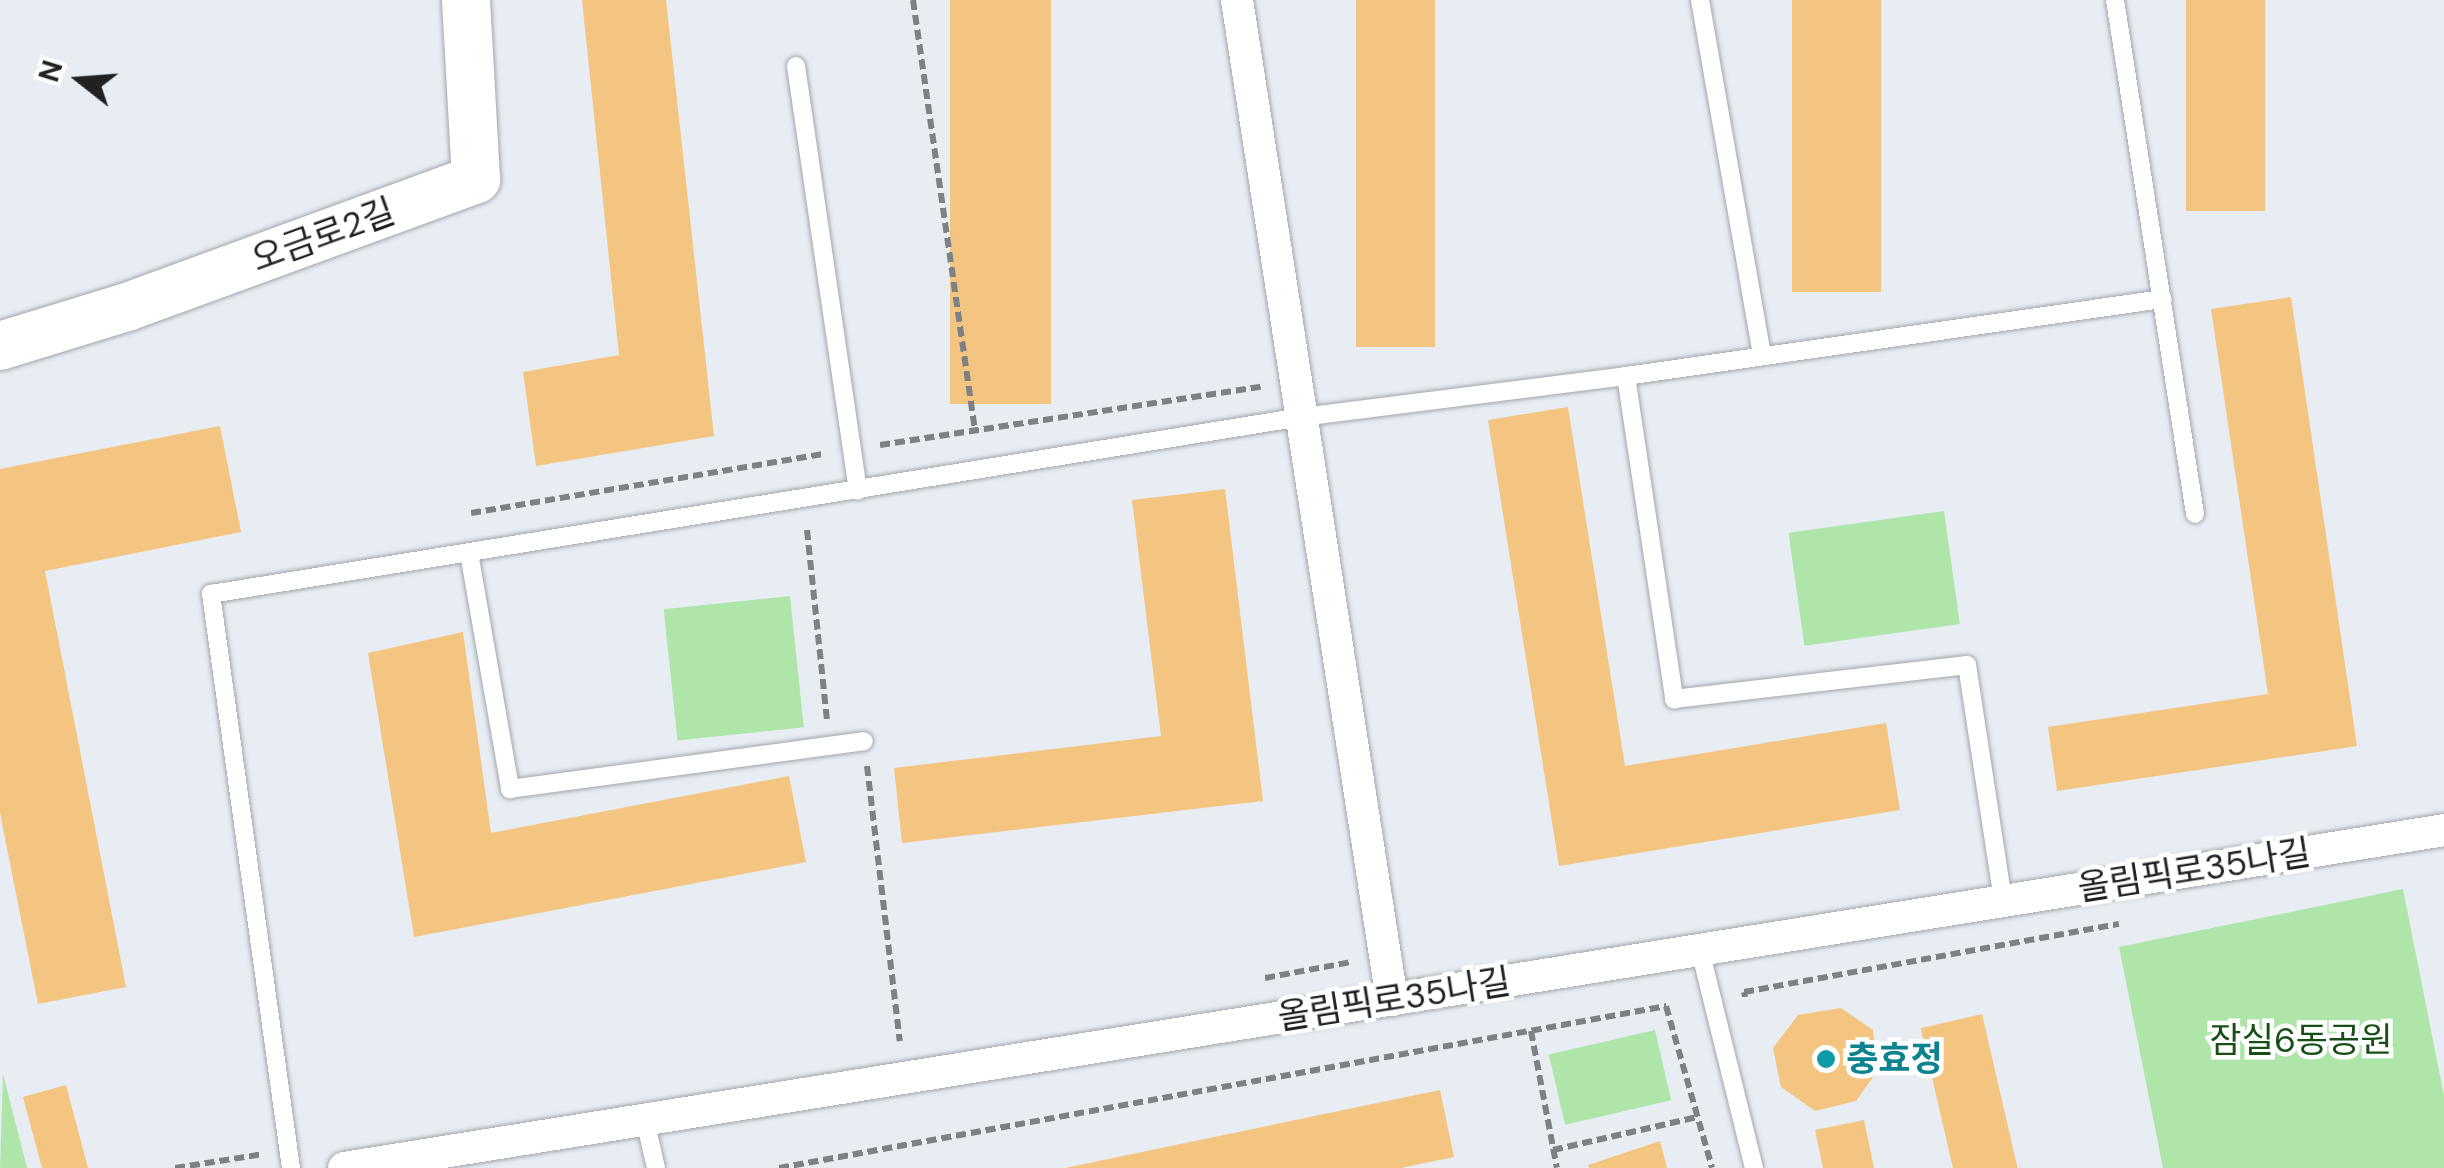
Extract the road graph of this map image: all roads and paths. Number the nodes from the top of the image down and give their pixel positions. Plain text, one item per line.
1 (466, 0) edge
2 (913, 0) edge
3 (1237, 0) edge
4 (1700, 0) edge
5 (2115, 0) edge
6 (796, 66) dead end
7 (2162, 298) junction
8 (0, 346) edge
9 (1762, 355) junction
10 (1626, 376) junction
11 (1302, 417) junction
12 (975, 429) dead end
13 (858, 491) junction
14 (2195, 514) dead end
15 (807, 530) dead end
16 (469, 553) junction
17 (864, 740) joint
18 (830, 745) junction
19 (2444, 830) edge
20 (2002, 901) junction
21 (2129, 922) dead end
22 (1700, 950) junction
23 (1744, 992) dead end
24 (1392, 1000) junction
25 (1530, 1031) junction
26 (901, 1052) dead end
27 (1697, 1117) junction
28 (645, 1120) junction
29 (1553, 1150) junction
30 (1555, 1167) edge
31 (291, 1168) edge
32 (344, 1168) edge
33 (656, 1168) edge
34 (779, 1168) edge
35 (1712, 1168) edge
36 (1754, 1168) edge

1 - 8 main road, 오금로2길
2 - 12 path
3 - 11 street
4 - 9 lane
5 - 7 lane
6 - 13 lane
7 - 9 lane
7 - 14 lane
9 - 10 lane
10 - 11 lane
10 - 20 lane
11 - 13 lane
11 - 24 street
13 - 16 lane
15 - 18 path
16 - 18 lane
16 - 31 lane
17 - 18 lane
17 - 26 path
19 - 20 street, 올림픽로35나길
20 - 22 street, 올림픽로35나길
21 - 23 path
22 - 24 street, 올림픽로35나길
22 - 36 lane
24 - 28 street, 올림픽로35나길
25 - 27 path
25 - 29 path
25 - 34 path
27 - 29 path
27 - 35 path
28 - 32 street, 올림픽로35나길
28 - 33 lane
29 - 30 path

